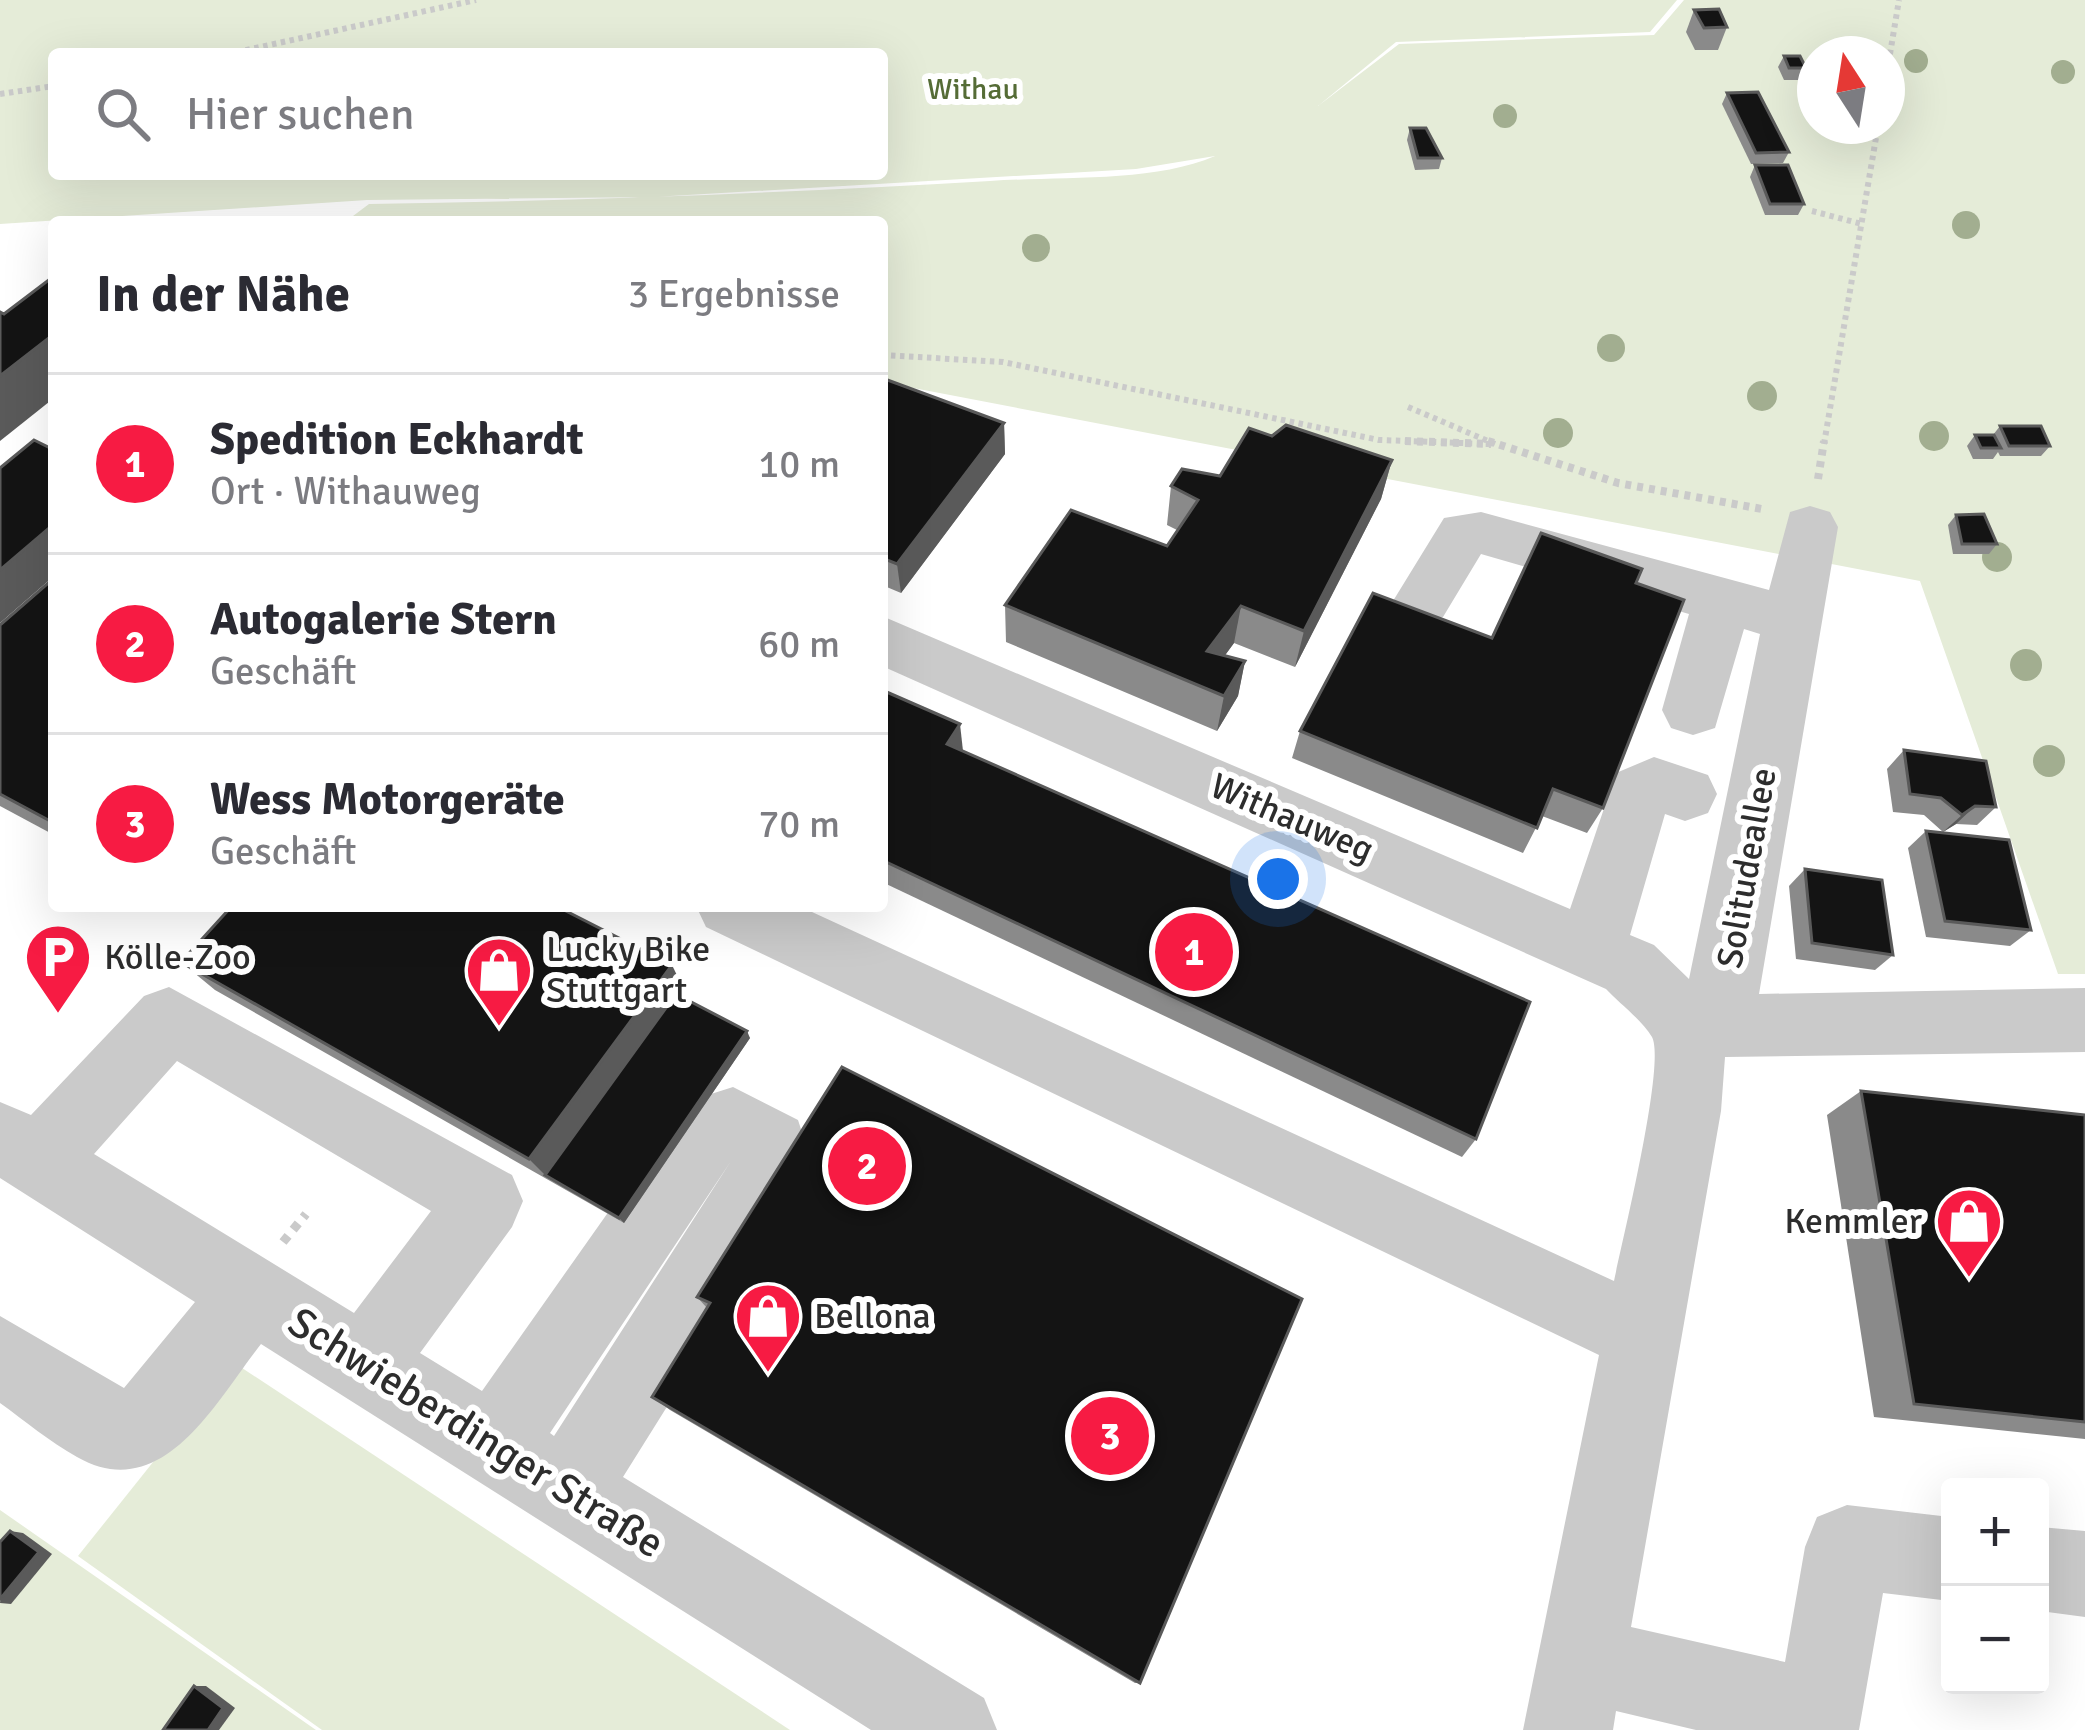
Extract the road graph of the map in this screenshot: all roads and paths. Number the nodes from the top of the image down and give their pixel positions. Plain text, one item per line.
1 (476, 0) edge
2 (1899, 0) edge
3 (1893, 36) edge
4 (256, 48) edge
5 (48, 87) edge
6 (0, 94) edge
7 (1875, 144) edge
8 (1812, 211) dead end
9 (1862, 224) junction
10 (888, 355) edge
11 (1408, 407) dead end
12 (1498, 445) junction
13 (1810, 527) junction
14 (1423, 601) dead end
15 (1722, 601) junction
16 (1793, 620) junction
17 (888, 643) edge
18 (1694, 710) dead end
19 (1685, 794) dead end
20 (743, 912) edge
21 (1592, 949) junction
22 (2085, 1020) edge
23 (1684, 1022) junction
24 (19, 1149) edge
25 (253, 1293) junction
26 (1644, 1335) junction
27 (0, 1356) edge
28 (364, 1364) junction
29 (494, 1444) junction
30 (567, 1490) junction
31 (1941, 1558) edge
32 (2049, 1570) edge
33 (2085, 1574) edge
34 (1576, 1695) edge
35 (952, 1730) edge

1 - 4 path
2 - 3 path
5 - 6 path
7 - 9 path
8 - 9 path
9 - 13 path
10 - 12 path
11 - 12 path
12 - 13 path
13 - 16 street, Solitudeallee
14 - 15 street
15 - 16 street
15 - 18 street
16 - 23 street, Solitudeallee
17 - 21 street, Withauweg
19 - 21 street
20 - 26 street
21 - 23 street, Withauweg
22 - 23 street
23 - 26 street
24 - 25 street, Schwieberdinger Straße
24 - 28 street
25 - 27 street
25 - 28 street, Schwieberdinger Straße
26 - 34 street
28 - 29 street, Schwieberdinger Straße
29 - 30 street, Schwieberdinger Straße
29 - 30 street
30 - 35 street, Schwieberdinger Straße
31 - 34 street
32 - 33 street

